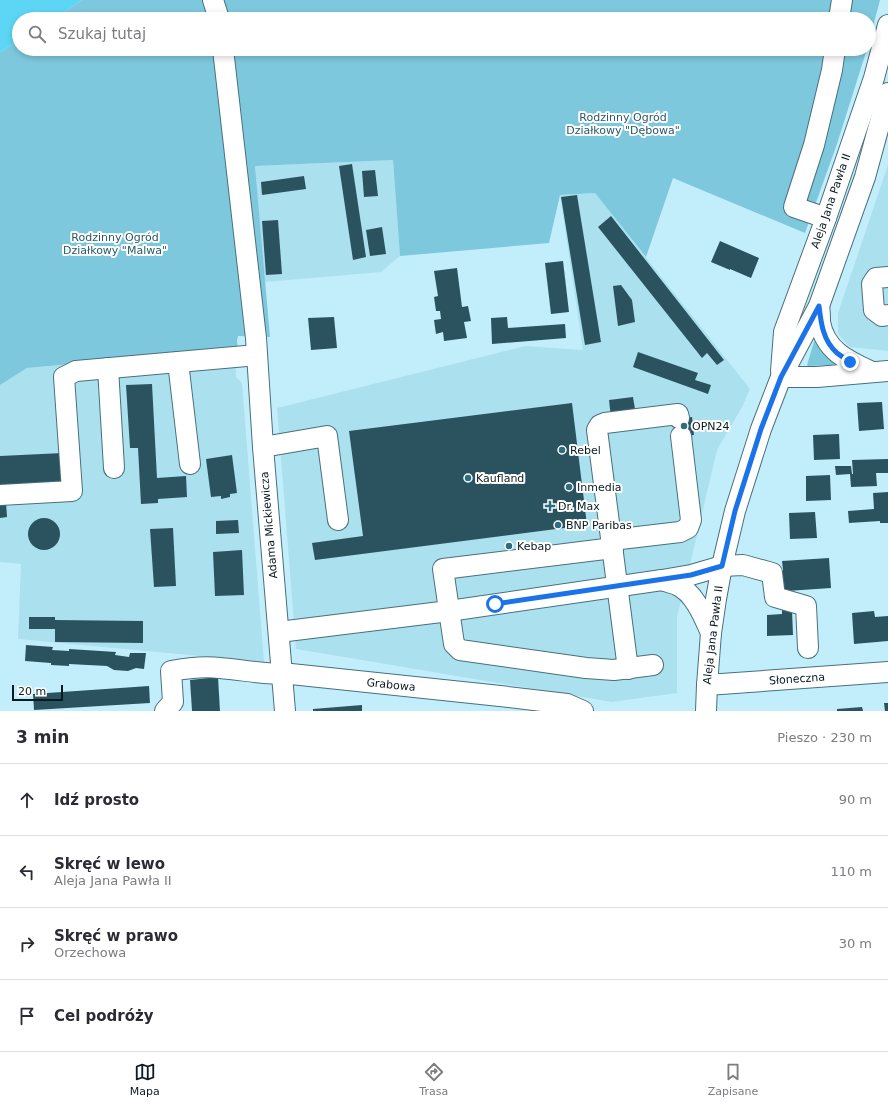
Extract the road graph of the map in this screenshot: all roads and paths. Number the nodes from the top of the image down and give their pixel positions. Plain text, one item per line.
1 (213, 0) edge
2 (842, 0) edge
3 (217, 12) edge
4 (840, 12) edge
5 (888, 25) edge
6 (224, 56) edge
7 (834, 56) edge
8 (888, 93) edge
9 (826, 218) junction
10 (888, 278) edge
11 (819, 306) junction
12 (888, 315) edge
13 (257, 346) junction
14 (178, 362) junction
15 (108, 368) junction
16 (880, 372) edge
17 (781, 377) junction
18 (263, 447) junction
19 (190, 464) dead end
20 (114, 468) dead end
21 (0, 495) edge
22 (338, 520) dead end
23 (612, 544) junction
24 (722, 566) junction
25 (662, 580) junction
26 (618, 586) junction
27 (449, 611) junction
28 (279, 632) junction
29 (711, 633) junction
30 (808, 648) dead end
31 (653, 665) dead end
32 (628, 668) junction
33 (888, 672) edge
34 (283, 675) junction
35 (707, 685) junction
36 (500, 703) edge
37 (165, 711) edge
38 (285, 711) edge
39 (583, 711) edge
40 (706, 711) edge

1 - 3 street
2 - 4 street
5 - 9 street, Aleja Jana Pawła II
6 - 13 street, Adama Mickiewicza
7 - 9 street
8 - 11 street, Aleja Jana Pawła II
9 - 17 street, Aleja Jana Pawła II
10 - 12 street
11 - 16 street
11 - 17 street, Aleja Jana Pawła II
13 - 14 street
13 - 18 street, Adama Mickiewicza
14 - 15 street
14 - 19 street
15 - 20 street
15 - 21 street
16 - 17 street
17 - 24 street, Aleja Jana Pawła II
18 - 22 street
18 - 28 street, Adama Mickiewicza
23 - 23 street
23 - 26 street
23 - 27 street
24 - 25 street
24 - 29 street, Aleja Jana Pawła II
24 - 30 street
25 - 26 street
25 - 29 street
26 - 27 street
26 - 32 street
27 - 28 street
27 - 32 street
28 - 34 street, Adama Mickiewicza
29 - 35 street, Aleja Jana Pawła II
31 - 32 street
33 - 35 street, Słoneczna
34 - 36 street, Grabowa
34 - 37 street, Grabowa
34 - 38 street, Adama Mickiewicza
35 - 40 street, Aleja Jana Pawła II
36 - 39 street, Grabowa

